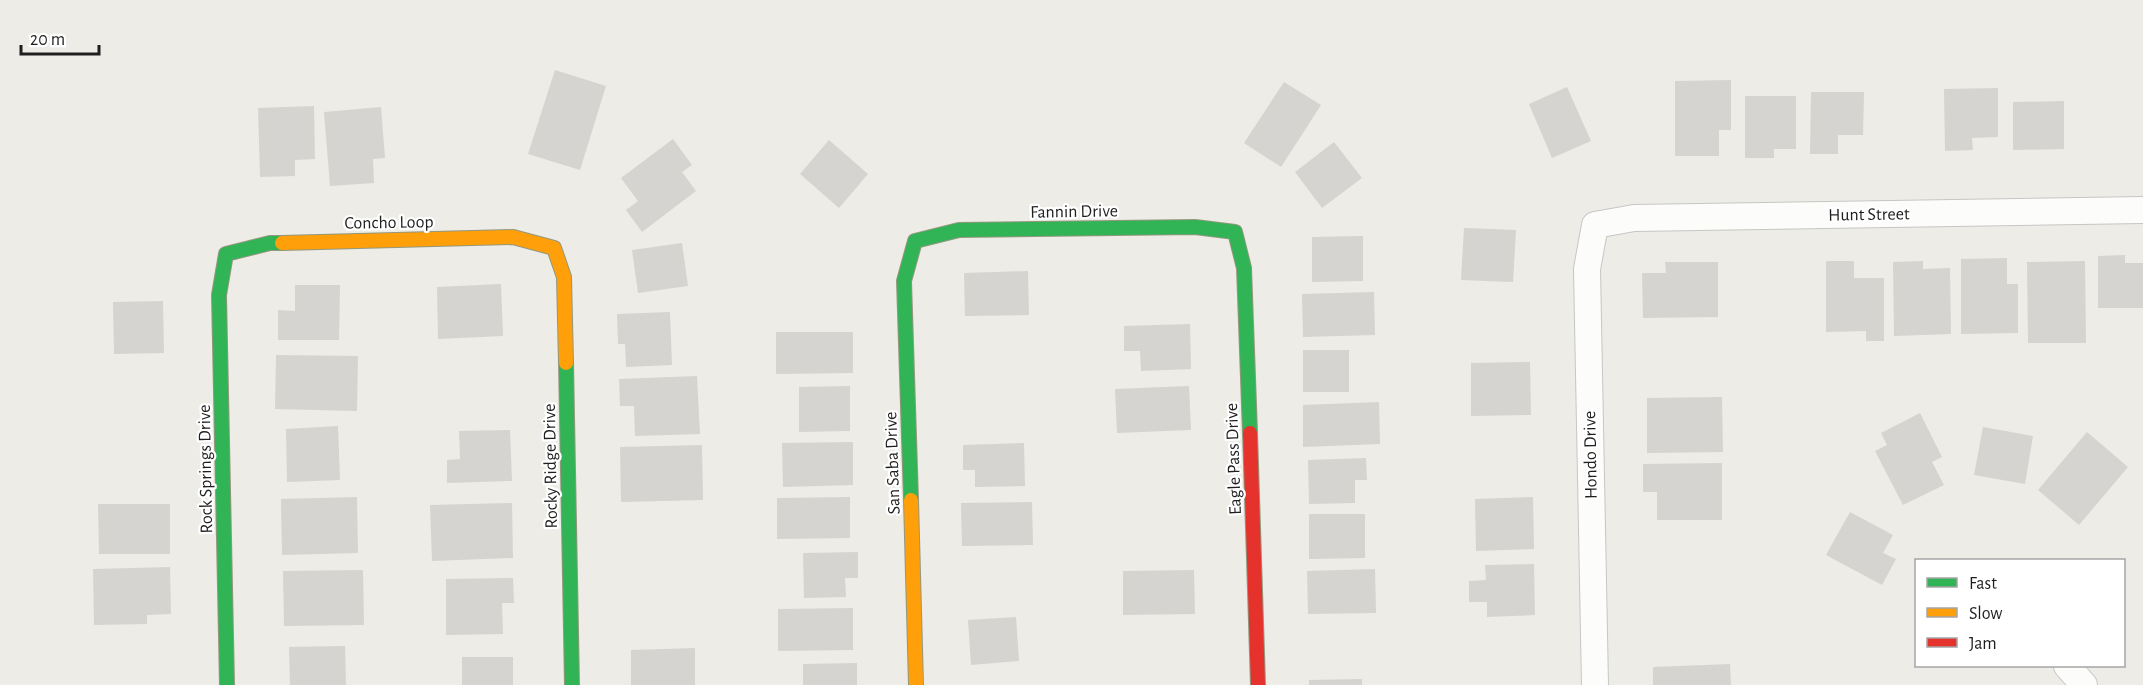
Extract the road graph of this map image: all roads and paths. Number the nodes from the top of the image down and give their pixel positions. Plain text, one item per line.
1 (2143, 210) edge
2 (1595, 225) joint
3 (1235, 232) joint
4 (915, 241) joint
5 (554, 248) joint
6 (225, 254) joint
7 (2068, 667) edge
8 (227, 685) edge
9 (572, 685) edge
10 (916, 685) edge
11 (1258, 685) edge
12 (1595, 685) edge
13 (2084, 685) edge

1 - 2 street, Hunt Street
2 - 12 street, Hondo Drive
3 - 4 street, Fannin Drive
3 - 11 street, Eagle Pass Drive
4 - 10 street, San Saba Drive
5 - 6 street, Concho Loop
5 - 9 street, Rocky Ridge Drive
6 - 8 street, Rock Springs Drive
7 - 13 street

